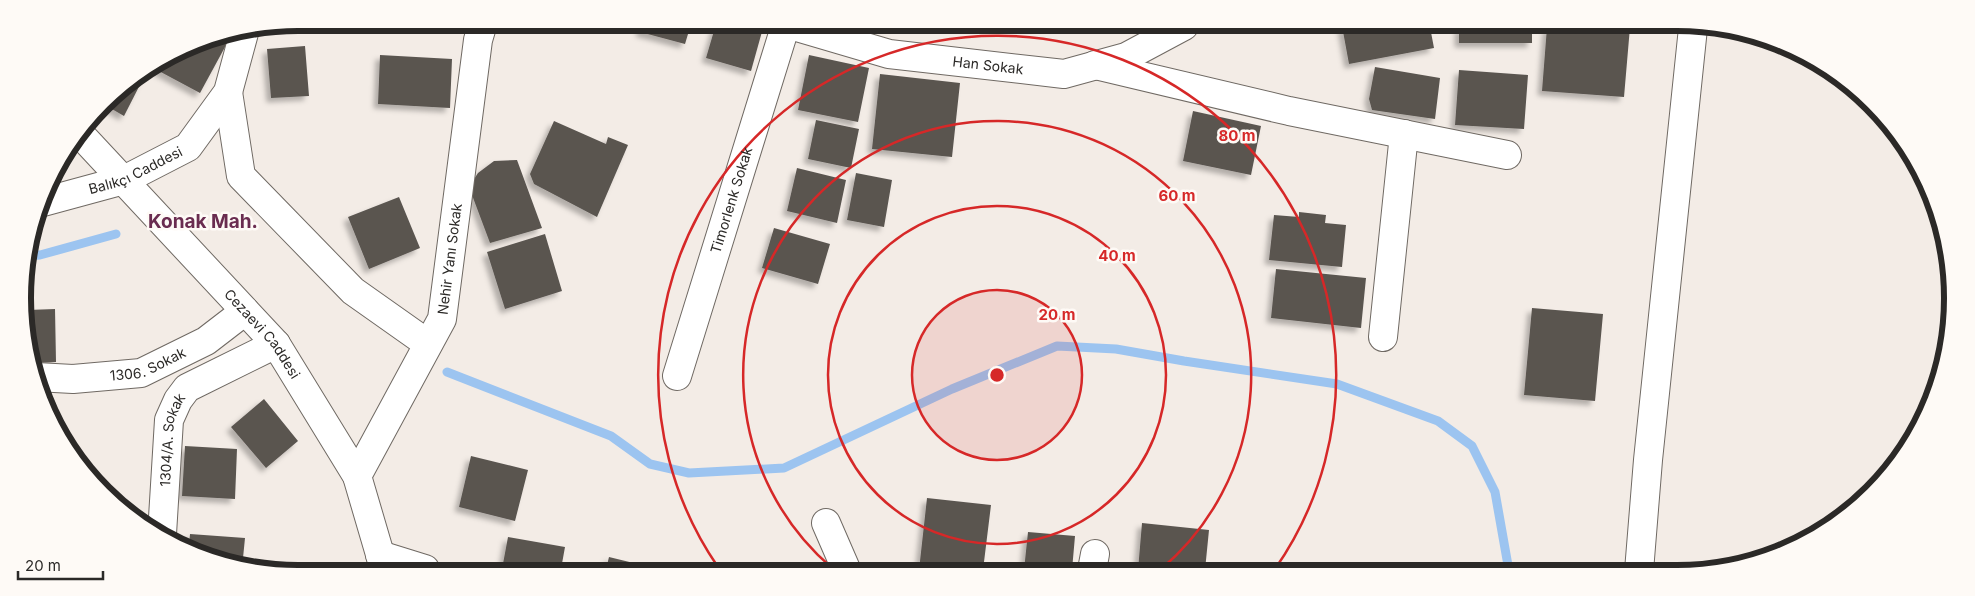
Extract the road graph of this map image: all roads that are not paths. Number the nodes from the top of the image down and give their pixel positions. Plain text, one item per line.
1 (481, 31) edge
2 (785, 31) edge
3 (811, 31) edge
4 (1174, 31) edge
5 (1693, 32) edge
6 (243, 37) edge
7 (1095, 65) junction
8 (228, 92) junction
9 (1404, 134) junction
10 (84, 138) edge
11 (1507, 155) dead end
12 (124, 180) junction
13 (50, 200) edge
14 (245, 311) junction
15 (1383, 337) dead end
16 (276, 344) junction
17 (428, 344) junction
18 (677, 376) dead end
19 (43, 377) edge
20 (357, 476) junction
21 (826, 523) dead end
22 (162, 527) edge
23 (382, 562) edge
24 (404, 565) edge
25 (844, 565) edge
26 (1639, 565) edge

1 - 17 street, Nehir Yanı Sokak
2 - 18 street, Timorlenk Sokak
3 - 7 street, Han Sokak
4 - 7 street, Han Sokak
5 - 26 street
6 - 8 street, Balıkçı Caddesi
7 - 9 street
8 - 12 street, Balıkçı Caddesi
8 - 17 street
9 - 11 street
9 - 15 street
10 - 12 street, Cezaevi Caddesi
12 - 13 street, Balıkçı Caddesi
12 - 14 street, Cezaevi Caddesi
14 - 16 street, Cezaevi Caddesi
14 - 19 street, 1306. Sokak
16 - 20 street, Cezaevi Caddesi
16 - 22 street, 1304/A. Sokak
17 - 20 street, Nehir Yanı Sokak
20 - 23 street, Cezaevi Caddesi
21 - 25 street
23 - 24 street

